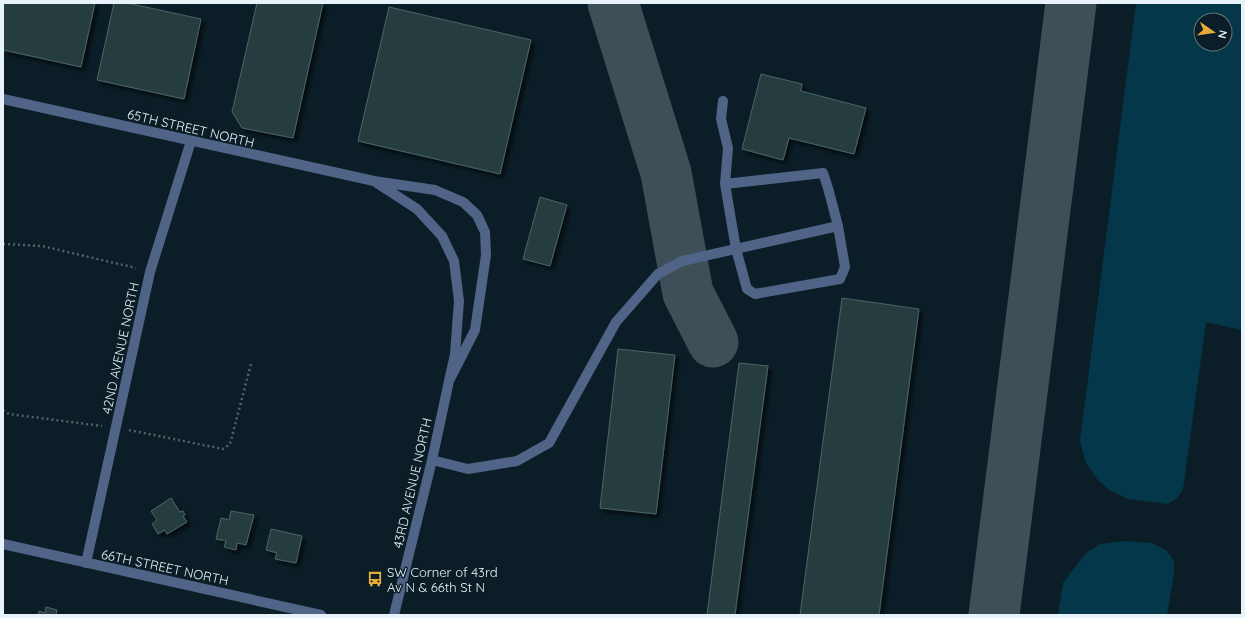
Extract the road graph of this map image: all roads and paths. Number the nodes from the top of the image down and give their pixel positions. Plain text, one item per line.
1 (3, 99) edge
2 (723, 101) dead end
3 (191, 142) junction
4 (374, 181) junction
5 (725, 184) junction
6 (477, 215) joint
7 (838, 226) junction
8 (442, 236) joint
9 (3, 244) edge
10 (736, 248) junction
11 (150, 272) junction
12 (251, 364) dead end
13 (449, 381) junction
14 (3, 410) edge
15 (116, 427) junction
16 (432, 460) junction
17 (3, 544) edge
18 (86, 563) junction
19 (321, 615) edge
20 (394, 615) edge

1 - 3 street, 65TH STREET NORTH
2 - 5 street
3 - 4 street, 65TH STREET NORTH
3 - 11 street, 42ND AVENUE NORTH
4 - 6 street, 65TH STREET NORTH
4 - 8 street, 65TH STREET NORTH
5 - 7 street
5 - 10 street
6 - 13 street, 43RD AVENUE NORTH
7 - 10 street
7 - 10 street
8 - 13 street, 43RD AVENUE NORTH
9 - 11 path
10 - 16 street
11 - 15 street, 42ND AVENUE NORTH
12 - 15 path
13 - 16 street, 43RD AVENUE NORTH
14 - 15 path
15 - 18 street, 42ND AVENUE NORTH
16 - 20 street, 43RD AVENUE NORTH
17 - 18 street, 66TH STREET NORTH
18 - 19 street, 66TH STREET NORTH

